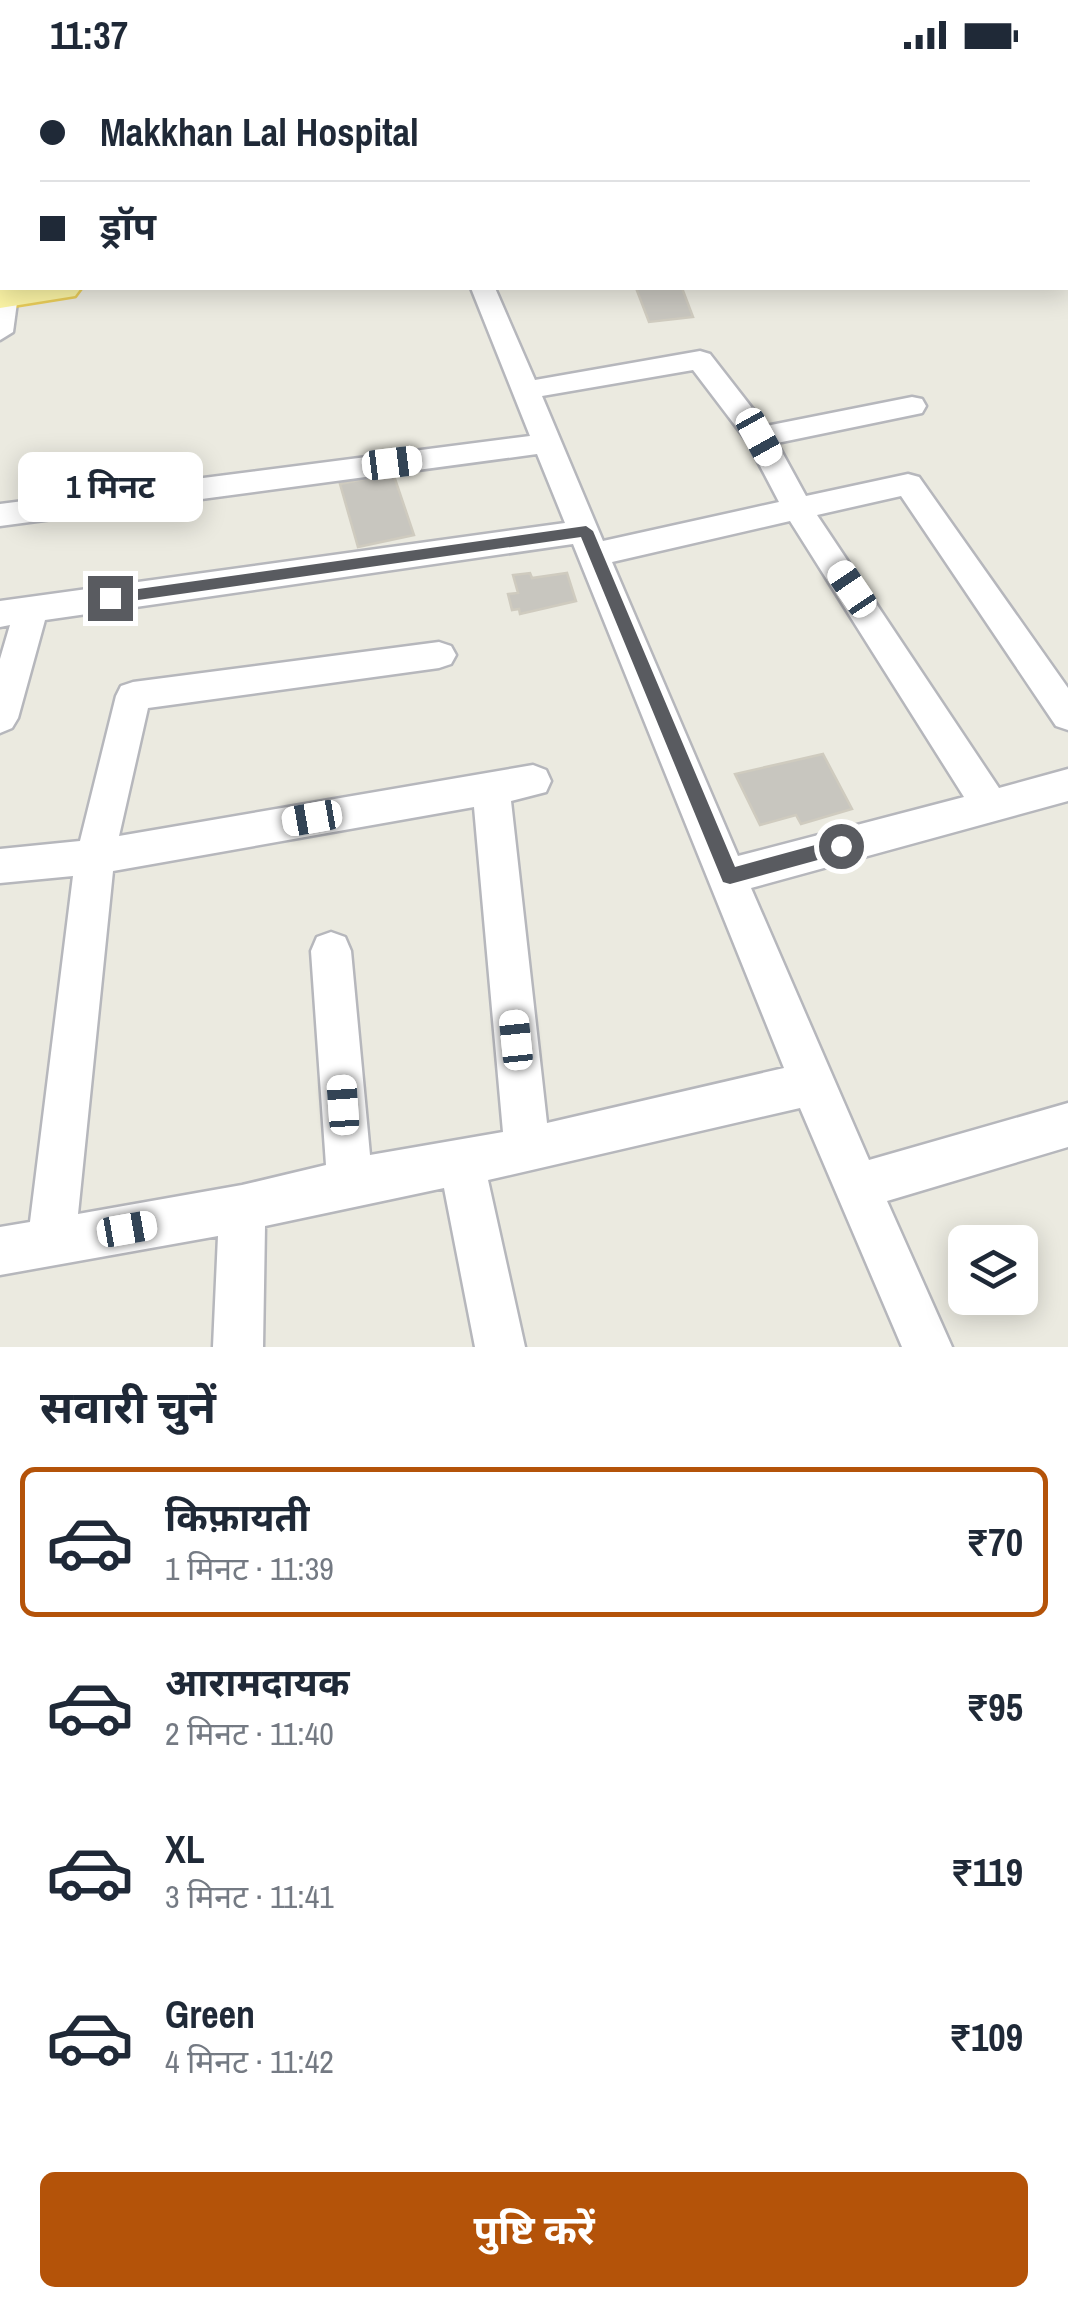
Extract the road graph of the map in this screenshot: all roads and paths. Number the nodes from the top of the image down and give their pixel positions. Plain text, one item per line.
1 (46, 290) edge
2 (485, 290) edge
3 (2, 296) edge
4 (526, 390) junction
5 (912, 406) dead end
6 (759, 437) junction
7 (548, 443) junction
8 (798, 510) junction
9 (0, 515) edge
10 (590, 543) junction
11 (16, 612) edge
12 (439, 655) dead end
13 (1068, 716) edge
14 (0, 718) edge
15 (533, 781) dead end
16 (1068, 785) edge
17 (492, 786) junction
18 (990, 806) junction
19 (96, 857) junction
20 (0, 866) edge
21 (730, 876) junction
22 (331, 951) dead end
23 (812, 1082) junction
24 (1068, 1125) edge
25 (527, 1150) junction
26 (461, 1161) junction
27 (350, 1182) junction
28 (859, 1186) junction
29 (242, 1208) junction
30 (51, 1243) junction
31 (0, 1251) edge
32 (238, 1347) edge
33 (500, 1347) edge
34 (927, 1347) edge

1 - 3 main road
2 - 4 street
4 - 6 street
4 - 7 street
5 - 6 street
6 - 8 street
7 - 9 street
7 - 10 street
8 - 10 street
8 - 13 street
8 - 18 street
10 - 11 street
10 - 21 street
11 - 14 street
12 - 19 street
15 - 17 street
16 - 18 street
17 - 19 street
17 - 25 street
18 - 21 street
19 - 20 street
19 - 30 street
21 - 23 street
22 - 27 street
23 - 25 street
23 - 28 street
24 - 28 street
25 - 26 street
26 - 27 street
26 - 33 street
27 - 29 street
28 - 34 street
29 - 30 street
29 - 32 street
30 - 31 street

